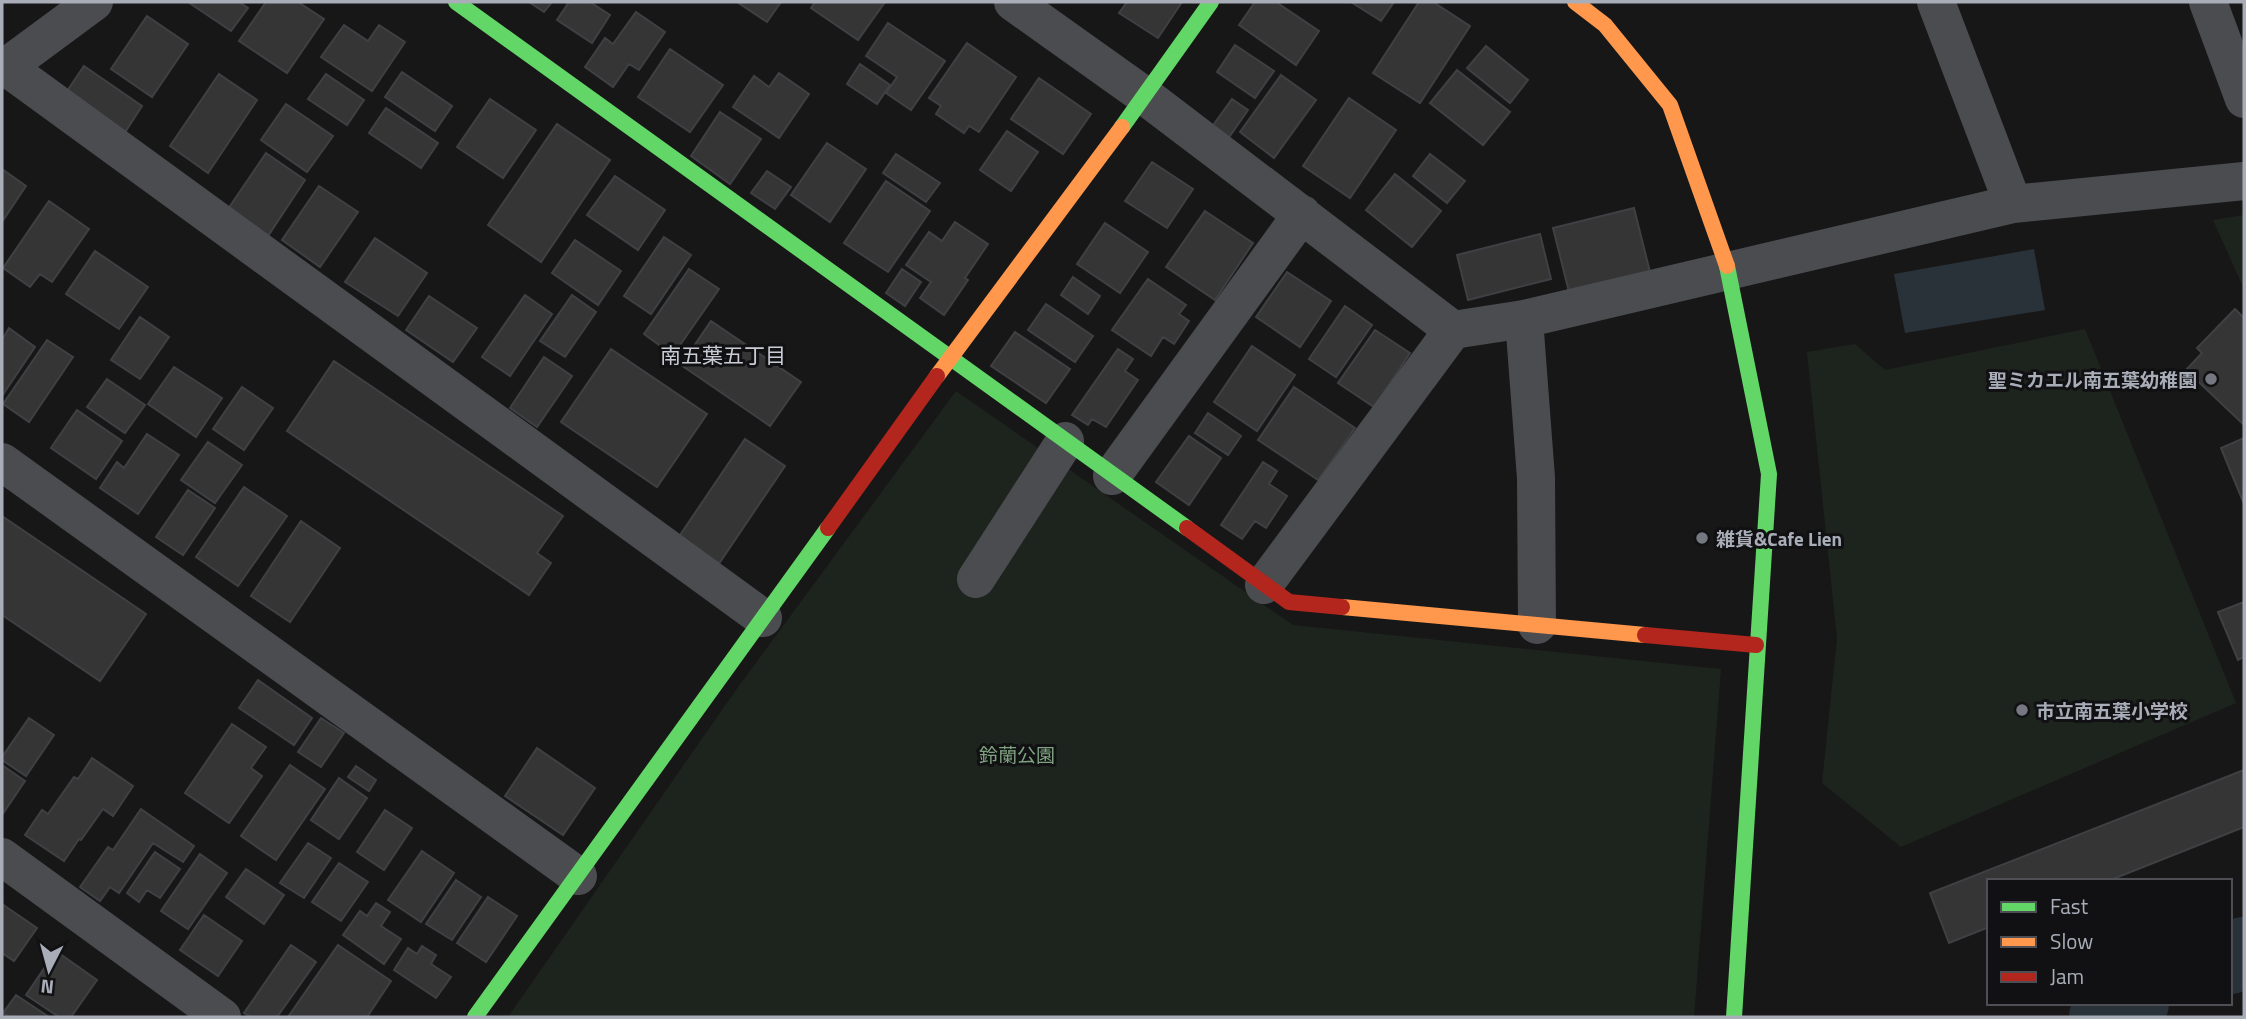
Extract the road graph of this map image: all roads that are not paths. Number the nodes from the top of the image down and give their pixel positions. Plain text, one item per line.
1 (94, 2) edge
2 (456, 2) edge
3 (1013, 2) edge
4 (1211, 2) edge
5 (1575, 2) edge
6 (1936, 2) edge
7 (2208, 2) edge
8 (3, 67) edge
9 (1145, 96) junction
10 (2244, 99) edge
11 (2244, 181) edge
12 (2013, 204) junction
13 (1302, 214) junction
14 (1729, 271) junction
15 (1524, 319) junction
16 (1453, 330) junction
17 (950, 359) junction
18 (1065, 441) junction
19 (2, 462) edge
20 (1112, 476) junction
21 (976, 579) dead end
22 (1264, 585) junction
23 (763, 618) junction
24 (1537, 625) junction
25 (1756, 645) junction
26 (2, 857) edge
27 (578, 876) junction
28 (222, 1017) edge
29 (475, 1017) edge
30 (1734, 1017) edge

1 - 8 street
2 - 17 street
3 - 9 street
4 - 9 street
5 - 14 street
6 - 12 street
7 - 10 street
8 - 23 street
9 - 13 street
9 - 17 street
11 - 12 street
12 - 14 street
13 - 16 street
13 - 20 street
14 - 15 street
14 - 25 street
15 - 16 street
15 - 24 street
16 - 22 street
17 - 18 street
17 - 23 street
18 - 20 street
18 - 21 street
19 - 27 street
20 - 22 street
22 - 24 street
23 - 27 street
24 - 25 street
25 - 30 street
26 - 28 street
27 - 29 street

